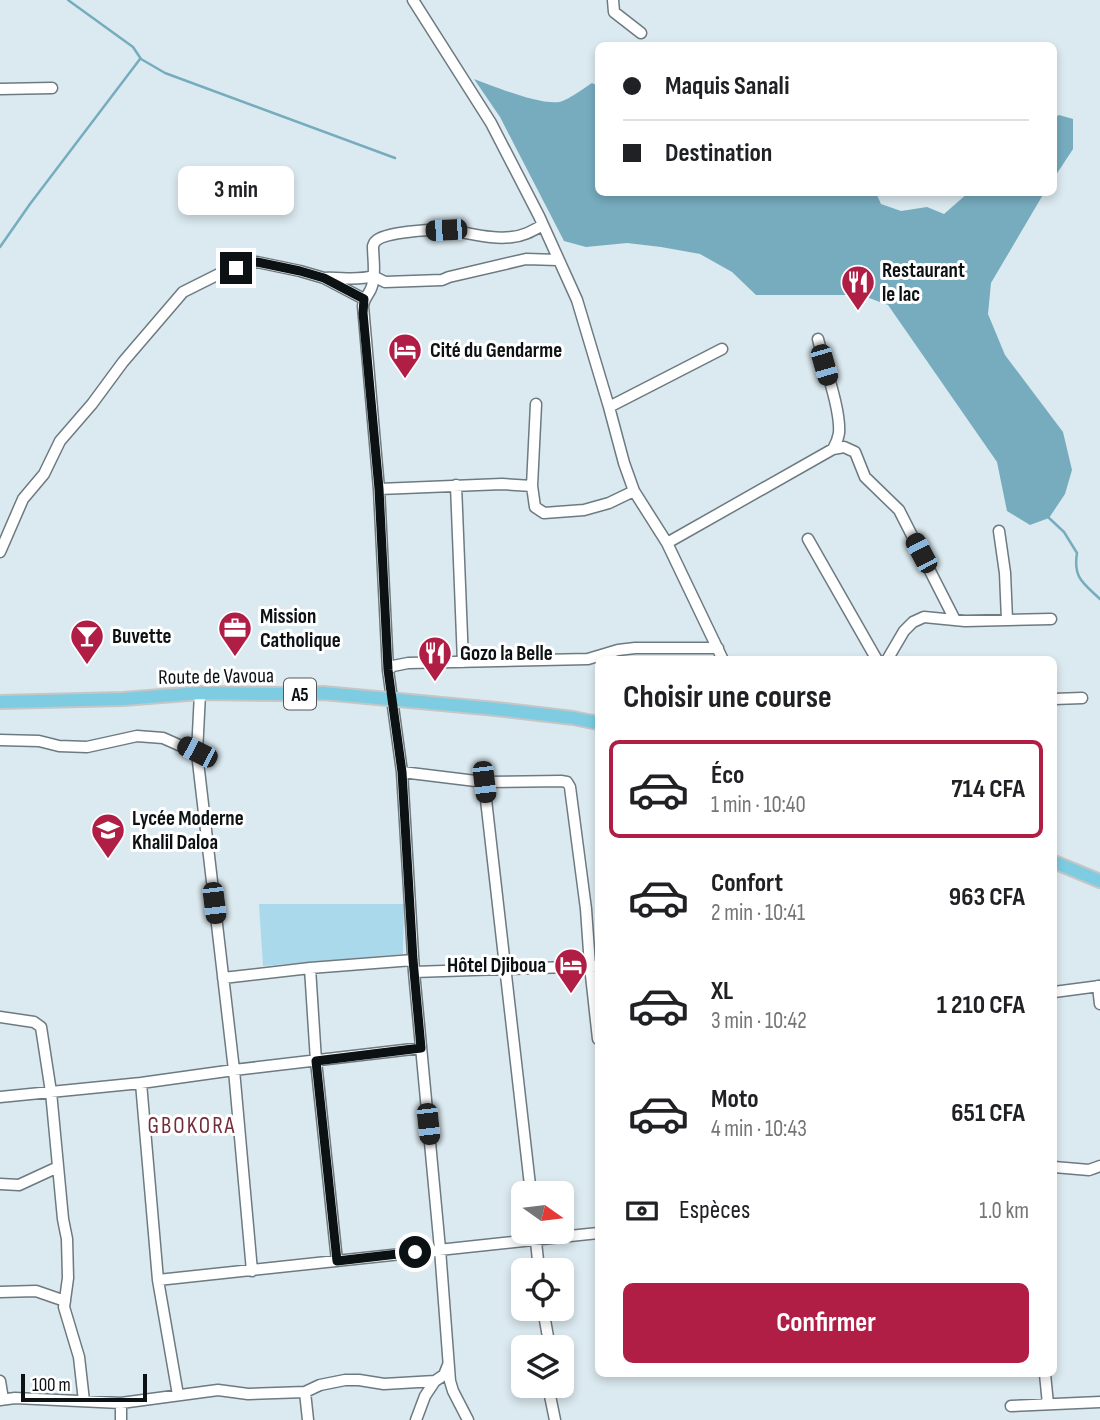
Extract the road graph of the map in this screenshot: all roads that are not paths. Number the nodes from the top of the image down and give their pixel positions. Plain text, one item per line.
1 (413, 0) edge
2 (613, 0) edge
3 (641, 33) dead end
4 (52, 88) dead end
5 (0, 89) edge
6 (543, 225) junction
7 (558, 260) junction
8 (373, 276) junction
9 (324, 278) junction
10 (364, 299) junction
11 (818, 339) dead end
12 (722, 349) dead end
13 (536, 404) dead end
14 (609, 407) junction
15 (833, 449) junction
16 (456, 485) junction
17 (532, 486) junction
18 (379, 489) junction
19 (634, 491) junction
20 (999, 531) dead end
21 (808, 539) dead end
22 (667, 542) junction
23 (0, 552) edge
24 (1051, 619) dead end
25 (955, 620) junction
26 (1007, 620) junction
27 (718, 648) junction
28 (598, 656) edge
29 (721, 656) edge
30 (875, 656) edge
31 (889, 656) edge
32 (595, 657) edge
33 (463, 662) junction
34 (388, 670) junction
35 (200, 693) junction
36 (1083, 698) dead end
37 (393, 699) junction
38 (1057, 699) edge
39 (0, 702) edge
40 (595, 722) edge
41 (0, 740) edge
42 (197, 752) junction
43 (402, 772) junction
44 (484, 782) junction
45 (1057, 863) edge
46 (1100, 881) edge
47 (413, 960) junction
48 (594, 966) edge
49 (310, 968) junction
50 (505, 969) junction
51 (414, 972) junction
52 (223, 978) junction
53 (595, 984) edge
54 (1099, 986) edge
55 (1057, 992) edge
56 (1100, 1004) edge
57 (0, 1017) edge
58 (421, 1048) junction
59 (316, 1061) junction
60 (234, 1070) junction
61 (141, 1083) junction
62 (51, 1092) junction
63 (0, 1097) edge
64 (1100, 1166) edge
65 (58, 1167) junction
66 (1057, 1167) edge
67 (529, 1181) edge
68 (0, 1184) edge
69 (595, 1233) edge
70 (574, 1234) edge
71 (511, 1239) edge
72 (440, 1249) junction
73 (337, 1261) junction
74 (252, 1271) junction
75 (158, 1280) junction
76 (0, 1292) edge
77 (65, 1301) junction
78 (449, 1359) junction
79 (1045, 1377) edge
80 (0, 1381) edge
81 (435, 1381) junction
82 (305, 1392) junction
83 (178, 1395) junction
84 (550, 1398) edge
85 (2, 1399) edge
86 (84, 1401) junction
87 (1100, 1402) edge
88 (121, 1403) junction
89 (1048, 1404) junction
90 (1011, 1406) dead end
91 (121, 1420) edge
92 (308, 1420) edge
93 (416, 1420) edge
94 (468, 1420) edge
95 (555, 1420) edge

1 - 6 street
2 - 3 street
4 - 5 street
6 - 7 street
6 - 8 street
7 - 8 street
7 - 14 street
8 - 9 street
8 - 10 street
9 - 10 street
9 - 23 street
10 - 18 street
11 - 15 street
12 - 14 street
13 - 17 street
14 - 19 street
15 - 22 street
15 - 25 street
16 - 17 street
16 - 18 street
16 - 33 street
17 - 19 street
18 - 34 street
19 - 22 street
20 - 26 street
21 - 30 street
22 - 27 street
24 - 26 street
25 - 26 street
25 - 31 street
27 - 28 street
27 - 29 street
32 - 33 street
33 - 34 street
34 - 37 street
35 - 37 main road, Route de Vavoua / A5
35 - 39 main road, Route de Vavoua / A5
35 - 42 street
36 - 38 street
37 - 40 main road, Route de Vavoua / A5
37 - 43 street
41 - 42 street
42 - 52 street
43 - 44 street
43 - 47 street
44 - 48 street
44 - 50 street
45 - 46 main road
47 - 49 street
47 - 51 street
48 - 50 street
48 - 53 street
49 - 52 street
49 - 59 street
50 - 51 street
50 - 67 street
51 - 58 street
52 - 60 street
54 - 55 street
54 - 56 street
57 - 62 street
58 - 59 street
58 - 72 street
59 - 60 street
59 - 73 street
60 - 61 street
60 - 74 street
61 - 62 street
61 - 75 street
62 - 63 street
62 - 65 street
64 - 66 street
65 - 68 street
65 - 77 street
69 - 70 street
71 - 72 street
72 - 73 street
72 - 78 street
73 - 74 street
74 - 75 street
75 - 83 street
76 - 77 street
77 - 86 street
78 - 81 street
78 - 94 street
79 - 89 street
80 - 85 street
81 - 82 street
81 - 93 street
82 - 83 street
82 - 92 street
83 - 88 street
84 - 95 street
85 - 86 street
86 - 88 street
87 - 89 street
88 - 91 street
89 - 90 street

